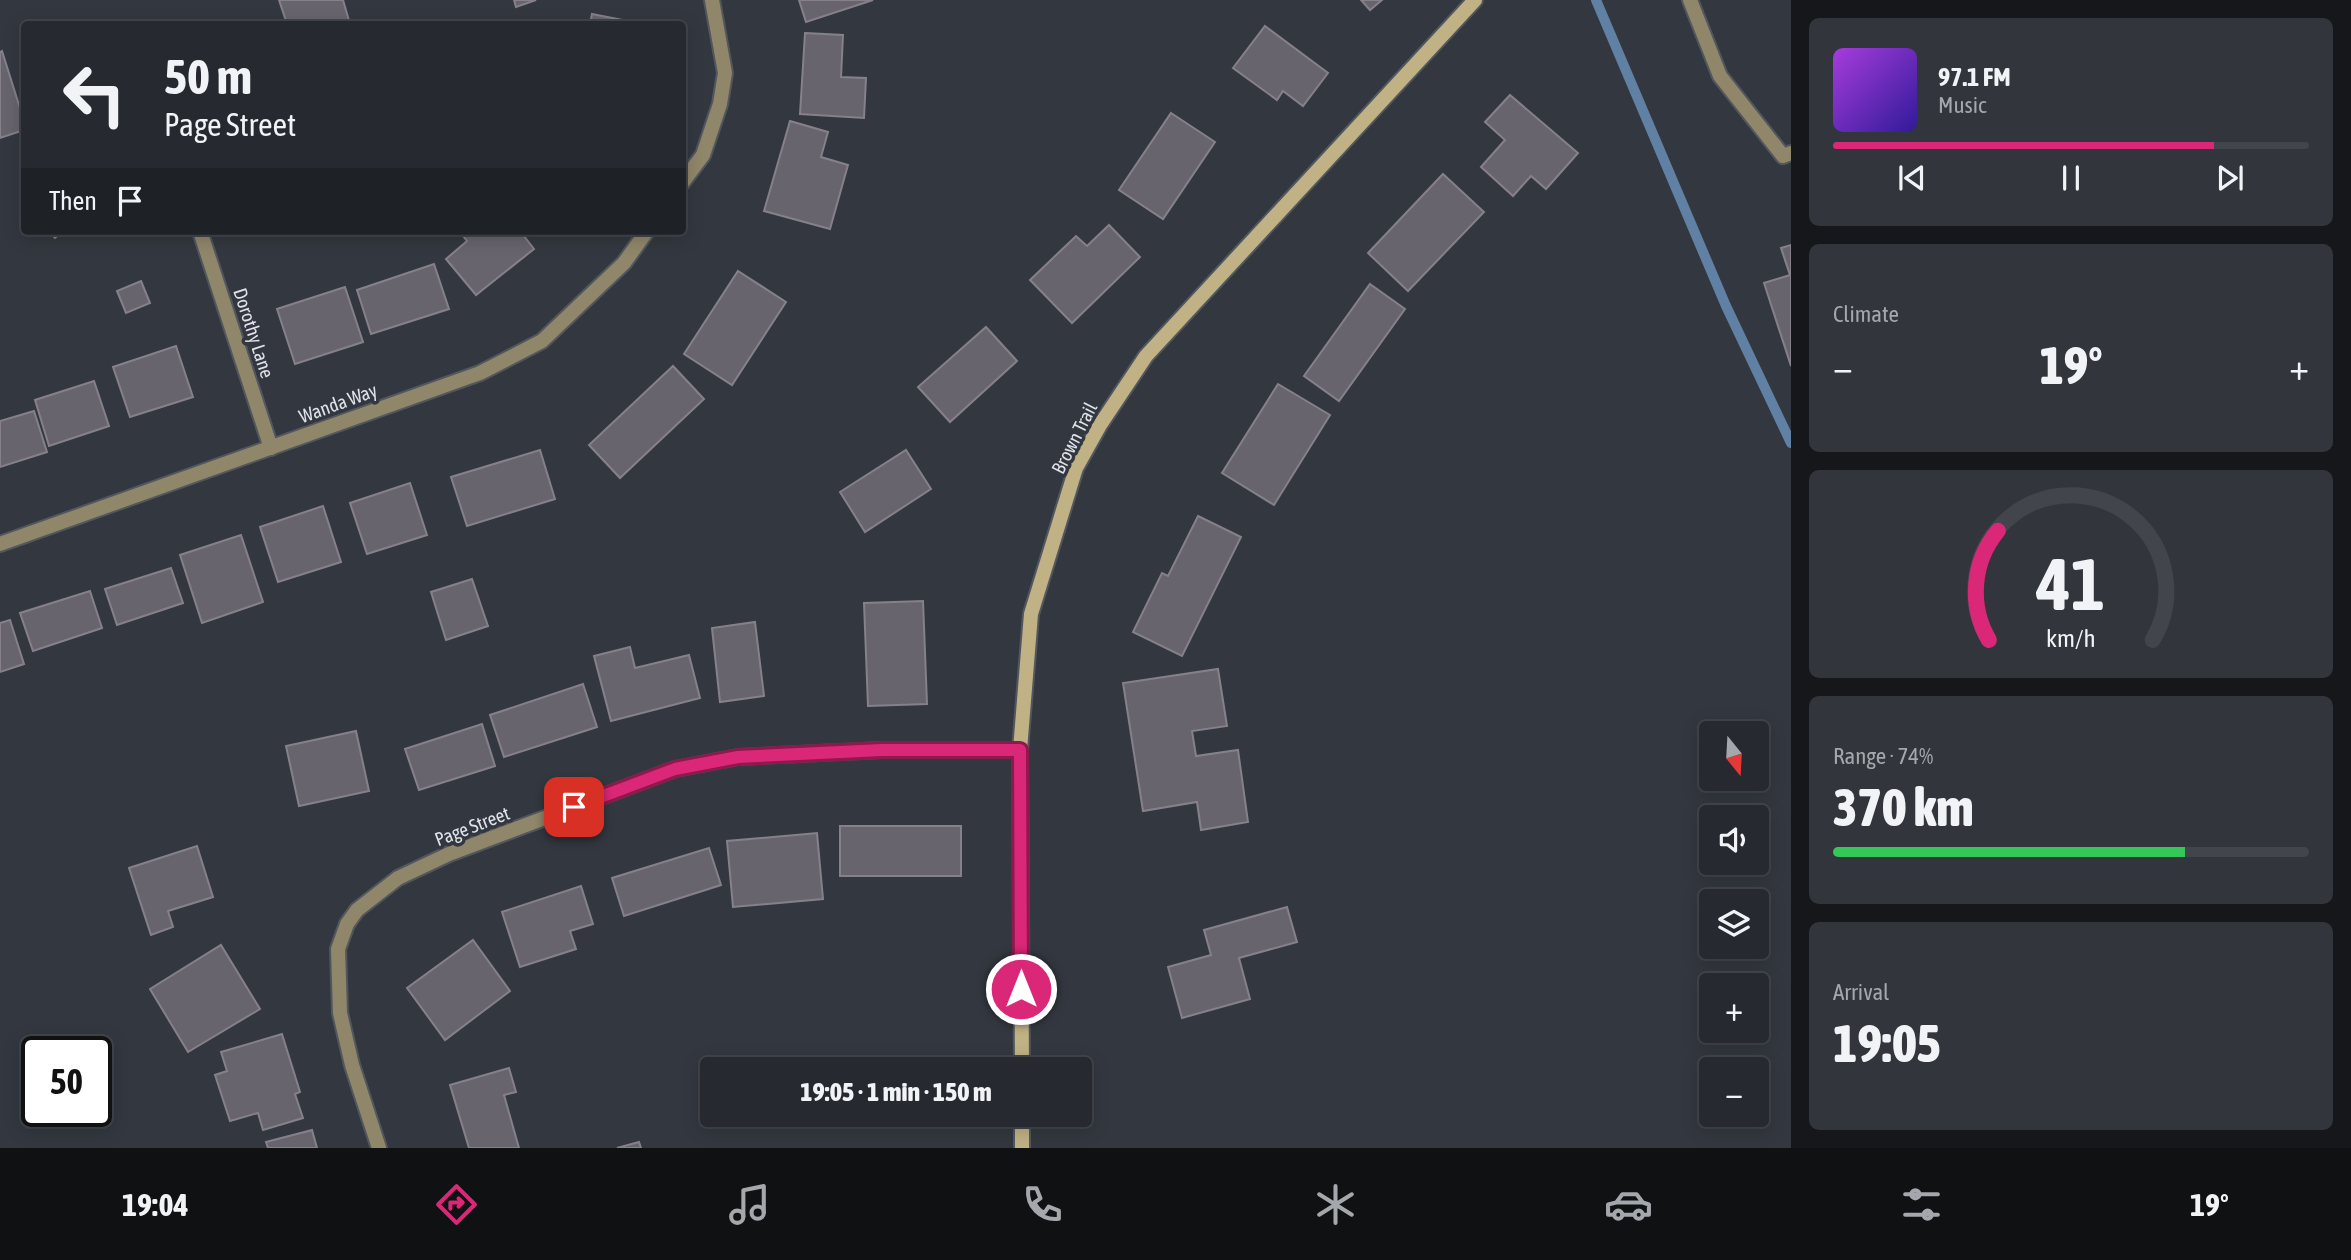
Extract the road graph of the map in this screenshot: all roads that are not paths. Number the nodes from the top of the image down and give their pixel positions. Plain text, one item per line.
1 (712, 0) edge
2 (1475, 0) edge
3 (1690, 0) edge
4 (1791, 153) edge
5 (686, 178) edge
6 (201, 235) edge
7 (644, 235) edge
8 (271, 448) junction
9 (0, 544) edge
10 (1020, 750) junction
11 (1022, 1057) edge
12 (1022, 1127) edge
13 (379, 1148) edge
14 (1022, 1148) edge

1 - 5 street
2 - 10 main road, Brown Trail
3 - 4 street
6 - 8 street, Dorothy Lane
7 - 8 street, Wanda Way
8 - 9 street, Wanda Way
10 - 11 main road, Brown Trail
10 - 13 street, Page Street
12 - 14 main road

